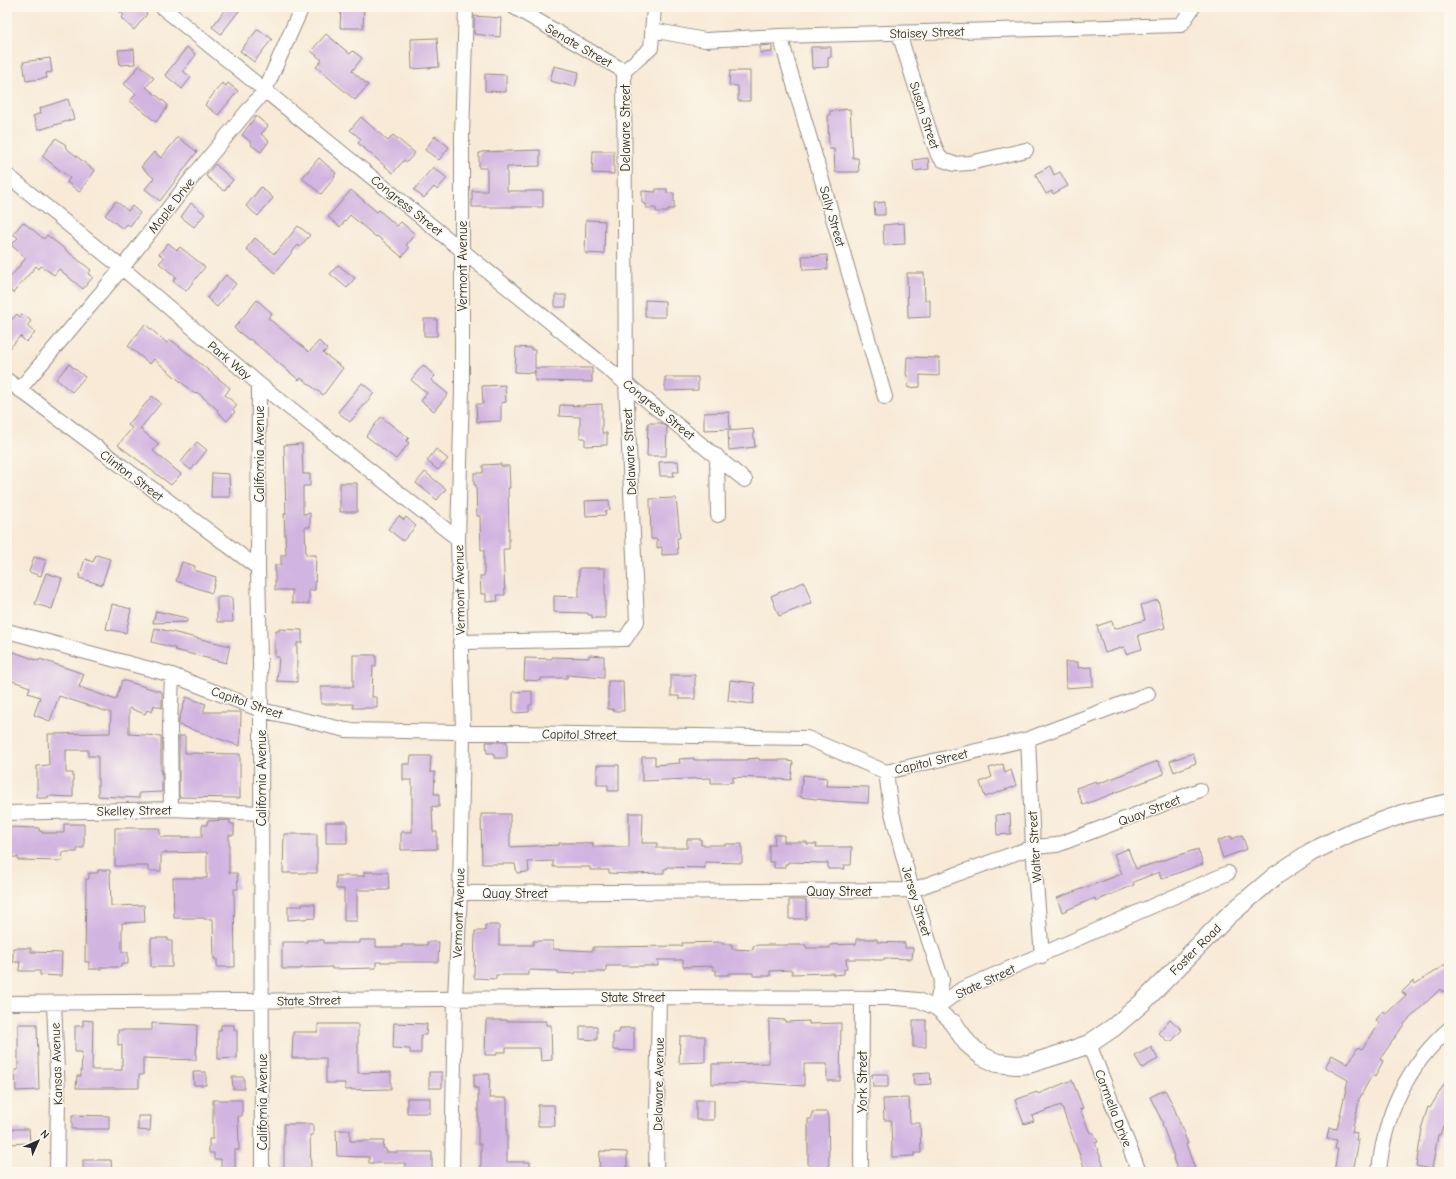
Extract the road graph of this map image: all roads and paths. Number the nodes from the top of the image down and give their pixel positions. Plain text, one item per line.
1 (162, 7) edge
2 (302, 7) edge
3 (466, 7) edge
4 (514, 7) edge
5 (654, 7) edge
6 (1193, 7) edge
7 (652, 30) junction
8 (899, 33) junction
9 (780, 36) junction
10 (624, 71) junction
11 (264, 90) junction
12 (1026, 150) dead end
13 (7, 175) edge
14 (462, 249) junction
15 (122, 268) junction
16 (7, 380) edge
17 (626, 382) junction
18 (259, 384) junction
19 (19, 390) junction
20 (885, 397) dead end
21 (717, 456) junction
22 (745, 480) dead end
23 (718, 515) dead end
24 (458, 539) junction
25 (258, 568) junction
26 (7, 631) edge
27 (460, 642) junction
28 (172, 675) junction
29 (1148, 694) dead end
30 (261, 710) junction
31 (463, 732) junction
32 (1028, 739) junction
33 (886, 772) junction
34 (1200, 790) dead end
35 (1449, 803) edge
36 (171, 809) junction
37 (7, 812) edge
38 (262, 813) junction
39 (1033, 847) junction
40 (1228, 873) dead end
41 (912, 890) junction
42 (460, 893) junction
43 (1042, 956) junction
44 (659, 997) junction
45 (862, 998) junction
46 (455, 999) junction
47 (262, 1001) junction
48 (7, 1003) edge
49 (54, 1003) junction
50 (936, 1008) junction
51 (953, 1023) joint
52 (1449, 1029) edge
53 (1089, 1044) junction
54 (861, 1165) dead end
55 (57, 1172) edge
56 (262, 1172) edge
57 (452, 1172) edge
58 (656, 1172) edge
59 (1139, 1172) edge
60 (1379, 1172) edge

1 - 11 street, Congress Street
2 - 11 street, Maple Drive
3 - 14 street, Vermont Avenue
4 - 10 street, Senate Street
5 - 7 street
6 - 8 street, Staisey Street
7 - 9 street, Staisey Street
7 - 10 street
8 - 9 street, Staisey Street
8 - 12 street, Susan Street
9 - 20 street, Sally Street
10 - 17 street, Delaware Street
11 - 14 street, Congress Street
11 - 15 street, Maple Drive
13 - 15 street, Park Way
14 - 17 street, Congress Street
14 - 24 street, Vermont Avenue
15 - 18 street, Park Way
15 - 19 street, Maple Drive
16 - 19 street, Clinton Street
17 - 21 street, Congress Street
17 - 27 street, Delaware Street
18 - 24 street, Park Way
18 - 25 street, California Avenue
19 - 25 street, Clinton Street
21 - 22 street, Congress Street
21 - 23 street
24 - 27 street, Vermont Avenue
25 - 30 street, California Avenue
26 - 28 street, Capitol Street
27 - 31 street, Vermont Avenue
28 - 30 street, Capitol Street
28 - 36 street
29 - 32 street, Capitol Street
30 - 31 street, Capitol Street
30 - 38 street, California Avenue
31 - 33 street, Capitol Street
31 - 42 street, Vermont Avenue
32 - 33 street, Capitol Street
32 - 39 street, Walter Street
33 - 41 street, Jersey Street
34 - 39 street, Quay Street
35 - 53 street, Foster Road
36 - 37 street, Skelley Street
36 - 38 street, Skelley Street
38 - 47 street, California Avenue
39 - 41 street, Quay Street
39 - 43 street, Walter Street
40 - 43 street, State Street
41 - 42 street, Quay Street
41 - 50 street, Jersey Street
42 - 46 street, Vermont Avenue
43 - 50 street, State Street
44 - 45 street, State Street
44 - 46 street, State Street
44 - 58 street, Delaware Avenue
45 - 50 street, State Street
45 - 54 street, York Street
46 - 47 street, State Street
46 - 57 street, Vermont Avenue
47 - 49 street, State Street
47 - 56 street, California Avenue
48 - 49 street, State Street
49 - 55 street, Kansas Avenue
50 - 51 street
51 - 53 street, Foster Road
52 - 60 street
53 - 59 street, Carmella Drive

